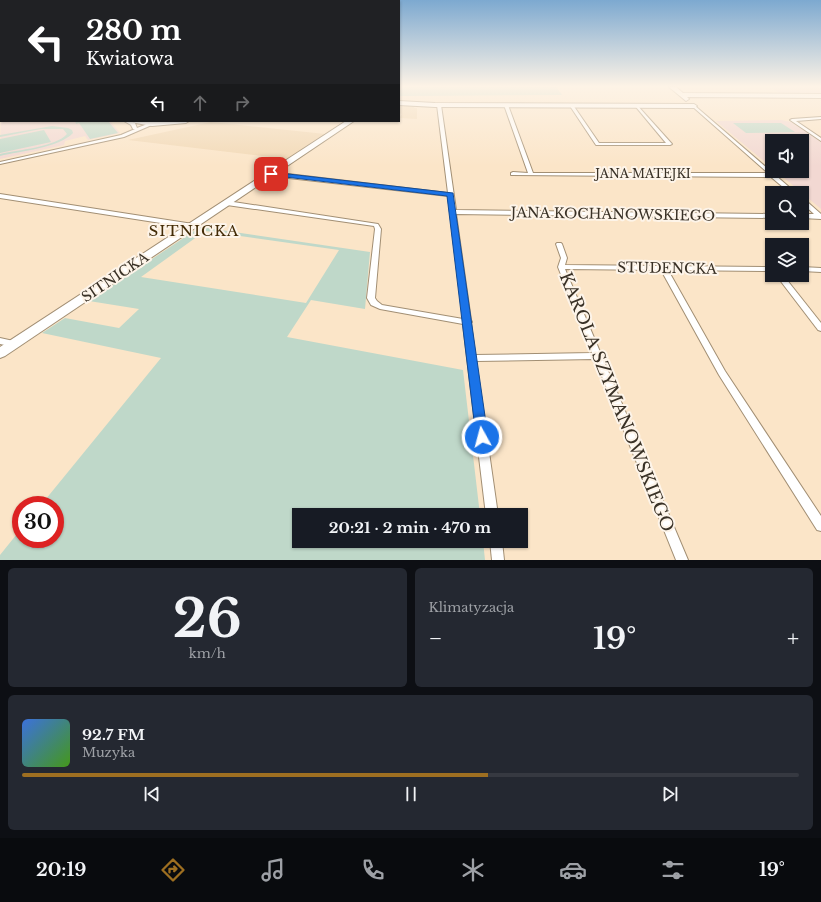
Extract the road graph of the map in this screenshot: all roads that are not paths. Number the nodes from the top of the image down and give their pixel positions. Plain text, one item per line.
1 (440, 113) edge
2 (509, 113) edge
3 (577, 113) edge
4 (643, 113) edge
5 (702, 113) edge
6 (821, 118) edge
7 (129, 122) edge
8 (132, 122) edge
9 (175, 122) edge
10 (349, 122) edge
11 (143, 124) junction
12 (152, 124) junction
13 (135, 128) junction
14 (130, 133) junction
15 (821, 140) edge
16 (0, 163) edge
17 (765, 168) edge
18 (271, 174) junction
19 (513, 174) dead end
20 (531, 174) junction
21 (765, 175) edge
22 (776, 178) edge
23 (785, 186) edge
24 (451, 195) junction
25 (0, 196) edge
26 (227, 203) junction
27 (809, 206) edge
28 (454, 212) junction
29 (765, 216) edge
30 (809, 216) edge
31 (821, 217) edge
32 (192, 226) junction
33 (559, 244) dead end
34 (561, 267) junction
35 (662, 268) junction
36 (765, 269) edge
37 (809, 269) edge
38 (821, 270) edge
39 (785, 282) edge
40 (468, 322) junction
41 (821, 328) edge
42 (0, 340) edge
43 (15, 344) junction
44 (0, 353) edge
45 (597, 356) junction
46 (472, 358) junction
47 (491, 508) edge
48 (821, 526) edge
49 (497, 548) edge
50 (498, 560) edge
51 (682, 560) edge

1 - 24 street
2 - 20 street
3 - 4 street
5 - 17 street
6 - 15 street
7 - 13 street
8 - 11 street
9 - 12 street
10 - 18 street, SITNICKA
11 - 12 street
11 - 13 street
12 - 14 street
13 - 14 street
14 - 16 street
18 - 24 street
18 - 26 street, SITNICKA
19 - 20 street, JANA MATEJKI
20 - 21 street, JANA MATEJKI
22 - 23 street
24 - 28 street
25 - 32 street
26 - 32 street, SITNICKA
26 - 40 street
27 - 31 street
28 - 29 street, JANA KOCHANOWSKIEGO
28 - 40 street
30 - 31 street
32 - 43 street, SITNICKA
33 - 34 street, KAROLA SZYMANOWSKIEGO
34 - 35 street, STUDENCKA
34 - 45 street, KAROLA SZYMANOWSKIEGO
35 - 36 street, STUDENCKA
35 - 48 street
37 - 38 street
39 - 41 street
40 - 46 street
42 - 43 street
43 - 44 street, SITNICKA
45 - 46 street
45 - 51 street, KAROLA SZYMANOWSKIEGO
46 - 47 street
49 - 50 street

